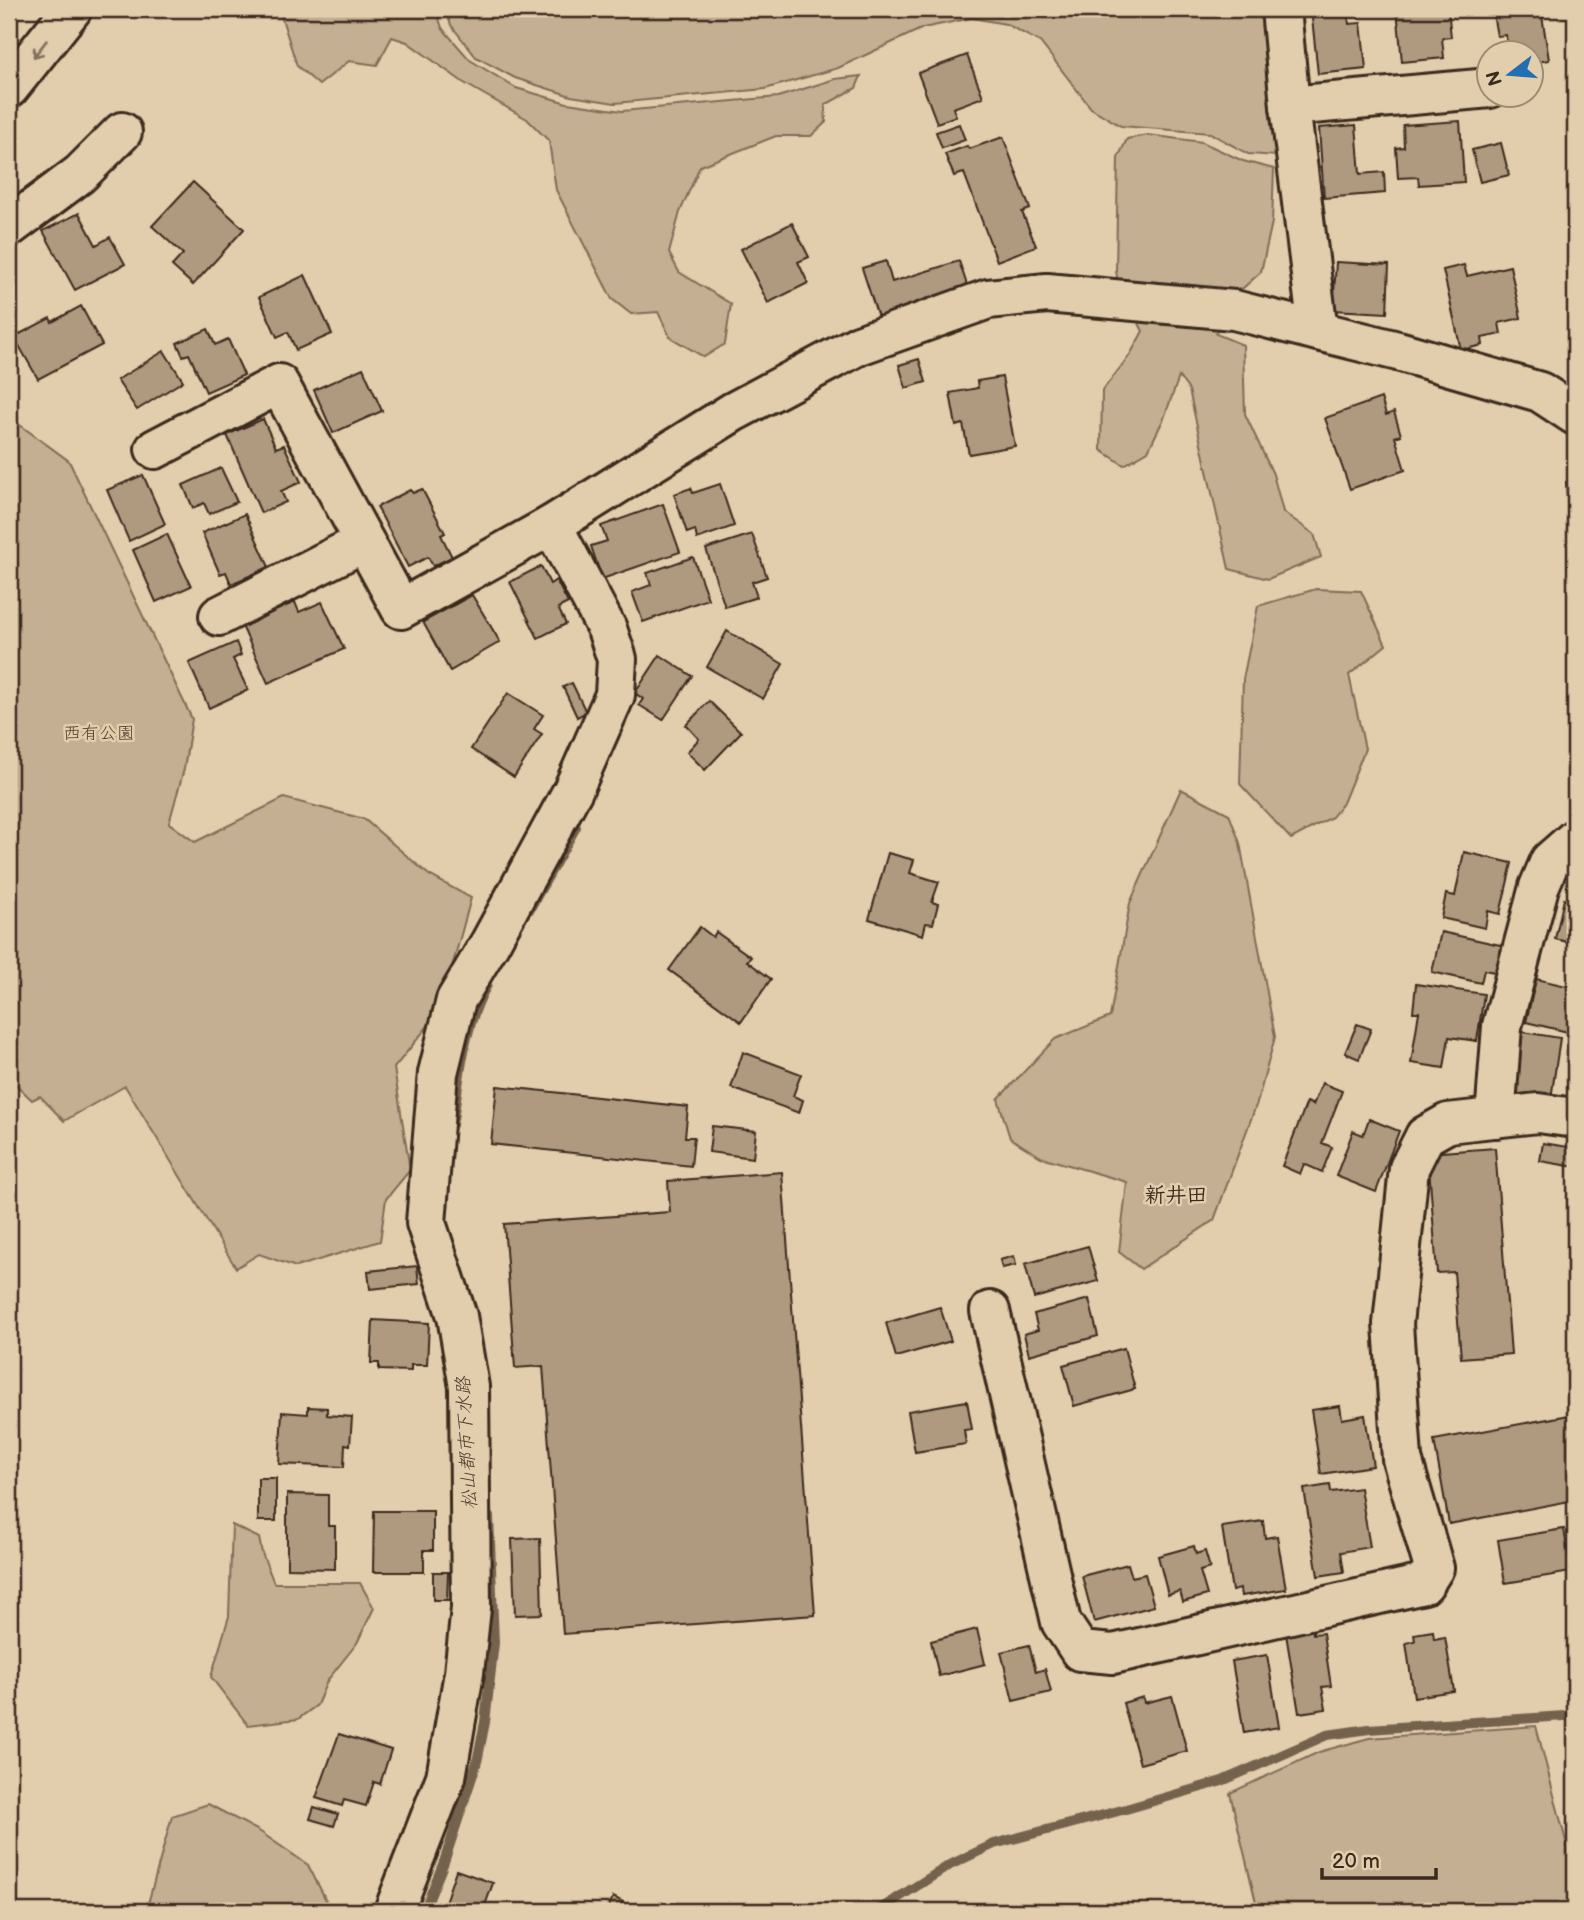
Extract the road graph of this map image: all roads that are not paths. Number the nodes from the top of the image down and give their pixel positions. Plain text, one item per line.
1 (72, 9) edge
2 (1281, 9) edge
3 (9, 89) edge
4 (1476, 89) edge
5 (1290, 106) junction
6 (122, 132) dead end
7 (9, 227) edge
8 (1318, 331) junction
9 (1575, 415) edge
10 (155, 449) dead end
11 (552, 525) junction
12 (364, 542) junction
13 (219, 616) dead end
14 (1575, 839) edge
15 (1495, 1118) junction
16 (1575, 1118) edge
17 (990, 1311) dead end
18 (394, 1911) edge

1 -> 3 main road
2 - 5 main road
4 - 5 main road
5 - 8 main road
6 - 7 main road
8 - 9 main road
8 - 11 main road
10 - 12 main road
11 - 12 main road
11 - 18 main road
12 - 13 main road
14 - 15 main road
15 - 16 main road
15 - 17 main road

